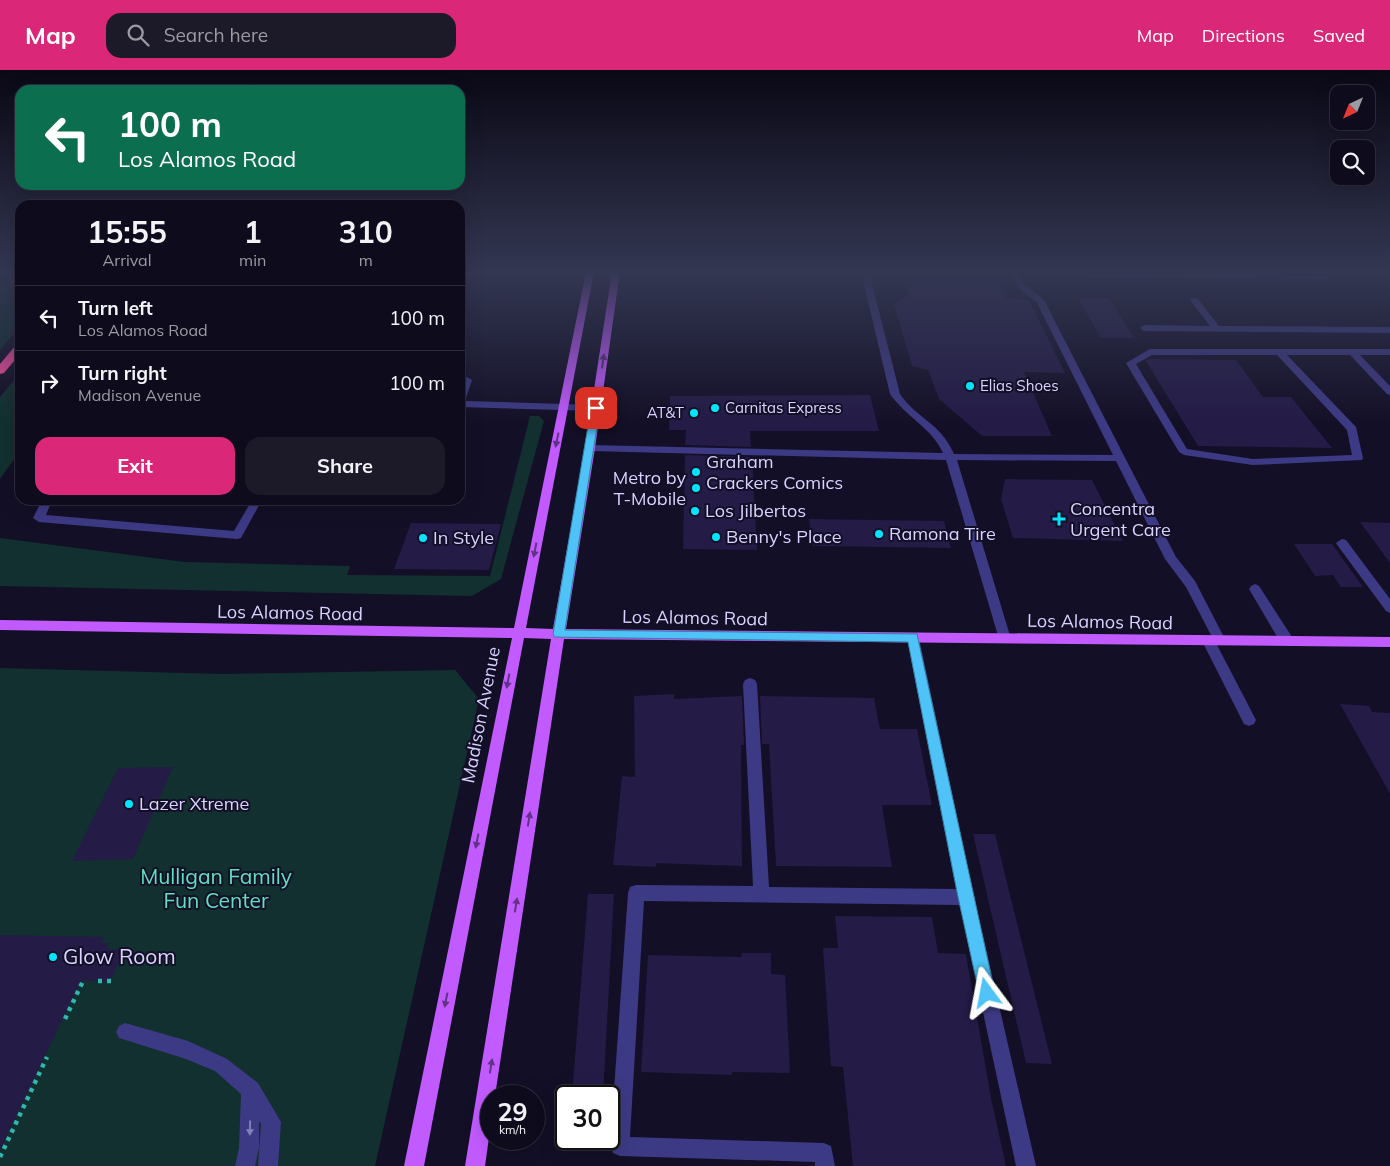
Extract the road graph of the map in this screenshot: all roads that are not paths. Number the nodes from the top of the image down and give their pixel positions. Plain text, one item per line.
1 (580, 323) edge
2 (608, 323) edge
3 (877, 323) edge
4 (1051, 323) edge
5 (1212, 323) edge
6 (1144, 328) dead end
7 (1216, 329) junction
8 (1390, 330) edge
9 (1279, 352) junction
10 (1352, 352) junction
11 (1390, 352) edge
12 (15, 353) edge
13 (0, 371) edge
14 (467, 380) dead end
15 (465, 387) edge
16 (1390, 392) edge
17 (465, 404) edge
18 (564, 407) junction
19 (596, 408) junction
20 (590, 448) junction
21 (950, 457) junction
22 (1118, 458) junction
23 (46, 505) edge
24 (254, 505) edge
25 (1342, 543) dead end
26 (1255, 589) dead end
27 (1390, 608) edge
28 (0, 625) edge
29 (518, 634) junction
30 (559, 634) junction
31 (913, 638) junction
32 (1005, 638) junction
33 (1214, 641) junction
34 (1287, 641) junction
35 (1390, 642) edge
36 (750, 684) dead end
37 (1249, 720) dead end
38 (761, 895) junction
39 (966, 897) junction
40 (124, 1032) dead end
41 (251, 1090) junction
42 (245, 1166) edge
43 (268, 1166) edge
44 (414, 1166) edge
45 (475, 1166) edge
46 (825, 1166) edge
47 (1026, 1166) edge

1 - 18 main road, Madison Avenue
19 -> 2 main road
3 - 21 street
4 - 22 street
5 - 7 street
6 - 7 street
7 - 8 street
9 - 9 street
9 - 10 street
10 - 11 street
10 - 16 street
12 - 13 highway
14 - 15 street
17 - 18 street
18 - 19 street
18 -> 29 main road, Madison Avenue
19 - 20 main road
20 - 21 street
20 - 30 main road
21 - 22 street
21 - 32 street
22 - 33 street
23 - 24 street
25 - 27 street
26 - 34 street
28 - 29 main road, Los Alamos Road
29 - 30 main road, Los Alamos Road
29 -> 44 main road, Madison Avenue
30 - 31 main road, Los Alamos Road
45 -> 30 main road
31 - 32 main road, Los Alamos Road
31 - 39 street
32 - 33 main road, Los Alamos Road
33 - 34 main road, Los Alamos Road
33 - 37 street
34 - 35 main road, Los Alamos Road
36 - 38 street
38 - 39 street
38 - 46 street
39 - 47 street
40 - 41 street
41 -> 42 street
41 - 43 street

